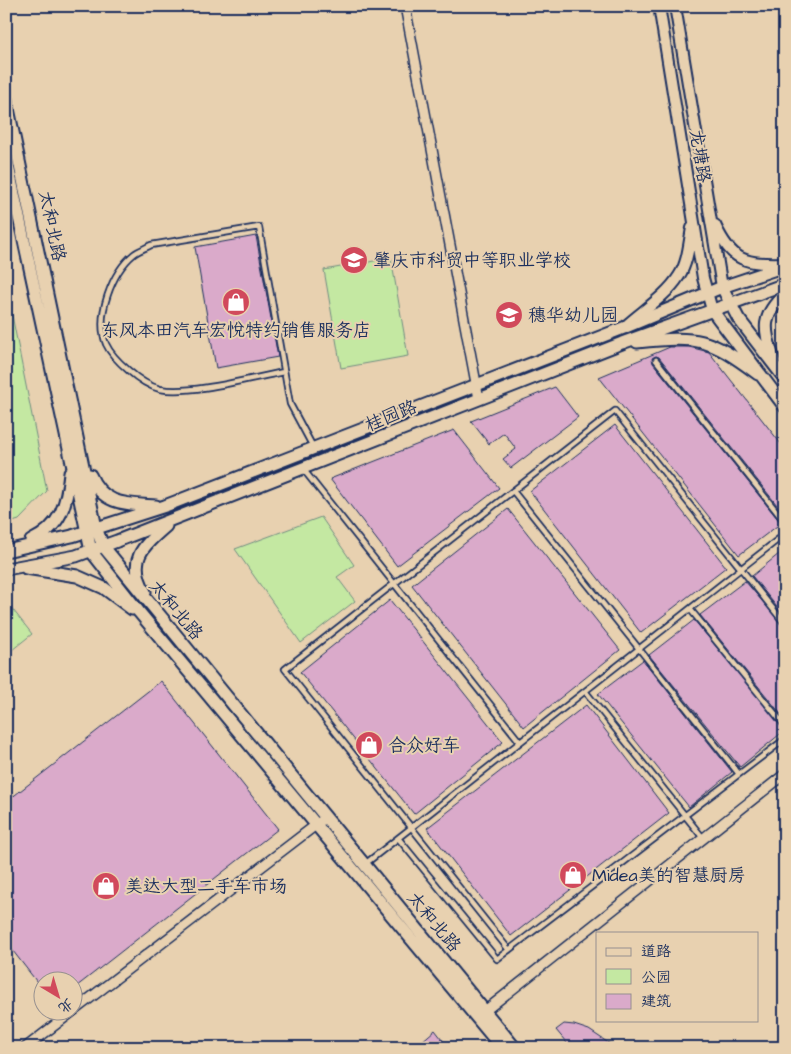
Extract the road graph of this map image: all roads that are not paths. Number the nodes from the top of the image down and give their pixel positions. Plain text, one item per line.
1 (405, 6) edge
2 (659, 6) edge
3 (675, 6) edge
4 (6, 99) edge
5 (6, 157) edge
6 (709, 212) junction
7 (694, 219) junction
8 (785, 264) edge
9 (785, 284) edge
10 (722, 286) junction
11 (706, 293) junction
12 (785, 294) edge
13 (730, 304) junction
14 (712, 310) junction
15 (626, 327) junction
16 (622, 343) junction
17 (656, 360) dead end
18 (776, 368) junction
19 (284, 372) junction
20 (758, 374) junction
21 (785, 379) edge
22 (477, 384) junction
23 (479, 399) junction
24 (785, 407) edge
25 (314, 448) junction
26 (81, 452) junction
27 (71, 461) junction
28 (303, 469) junction
29 (513, 491) junction
30 (165, 506) junction
31 (171, 521) junction
32 (785, 522) edge
33 (92, 530) junction
34 (785, 534) edge
35 (103, 546) junction
36 (10, 550) edge
37 (91, 551) junction
38 (12, 568) edge
39 (741, 569) junction
40 (394, 584) junction
41 (690, 609) junction
42 (139, 612) junction
43 (156, 614) junction
44 (785, 624) edge
45 (639, 649) junction
46 (585, 691) junction
47 (785, 726) edge
48 (785, 738) edge
49 (520, 742) junction
50 (739, 774) junction
51 (785, 774) edge
52 (684, 816) junction
53 (320, 822) junction
54 (411, 827) junction
55 (398, 838) junction
56 (703, 839) junction
57 (359, 868) junction
58 (509, 950) junction
59 (481, 1014) junction
60 (26, 1048) edge
61 (502, 1048) edge
62 (515, 1048) edge

1 - 22 street
2 - 7 street, 龙塘路
3 - 6 street
4 - 26 main road, 太和北路
5 - 27 main road, 太和北路
6 - 8 street
6 - 10 street
7 - 11 street, 龙塘路
7 - 15 street
8 - 10 main road
9 - 13 main road, 桂园路
10 - 11 main road
10 - 13 main road
11 - 14 street, 龙塘路
11 - 15 main road
12 - 18 main road
13 - 14 main road, 桂园路
13 - 18 main road
14 - 16 main road, 桂园路
14 - 20 main road
15 - 22 main road
16 - 20 main road
16 - 23 main road, 桂园路
17 - 32 lane
18 - 21 main road
19 - 19 lane
19 - 25 lane
20 - 24 main road
22 - 23 street
22 - 25 main road
23 - 28 main road, 桂园路
25 - 30 main road
26 - 30 main road
26 - 33 main road, 太和北路
27 - 33 main road, 太和北路
27 - 36 main road
28 - 31 main road, 桂园路
28 - 40 lane
29 - 39 lane
29 - 40 lane
29 - 45 lane
30 - 33 main road
31 - 35 main road, 桂园路
31 - 43 main road
33 - 35 main road, 太和北路
33 - 36 main road
33 - 37 main road, 太和北路
34 - 39 lane
35 - 37 main road, 桂园路
35 - 43 main road, 太和北路
37 - 38 main road, 桂园路
37 - 42 main road, 太和北路
38 - 42 main road
39 - 41 lane
39 - 44 lane
40 - 49 lane
40 - 54 lane
41 - 45 lane
41 - 47 lane
42 - 53 main road, 太和北路
43 - 53 main road, 太和北路
45 - 46 lane
45 - 50 lane
46 - 49 lane
46 - 52 lane
48 - 50 lane
49 - 54 lane
50 - 52 lane
51 - 56 street
52 - 56 lane
52 - 58 lane
53 - 57 main road, 太和北路
53 - 60 street
54 - 55 lane
54 - 58 lane
55 - 57 lane
55 - 58 lane
56 - 59 street
57 - 59 main road, 太和北路
59 - 61 main road, 太和北路
59 - 62 main road, 太和北路

